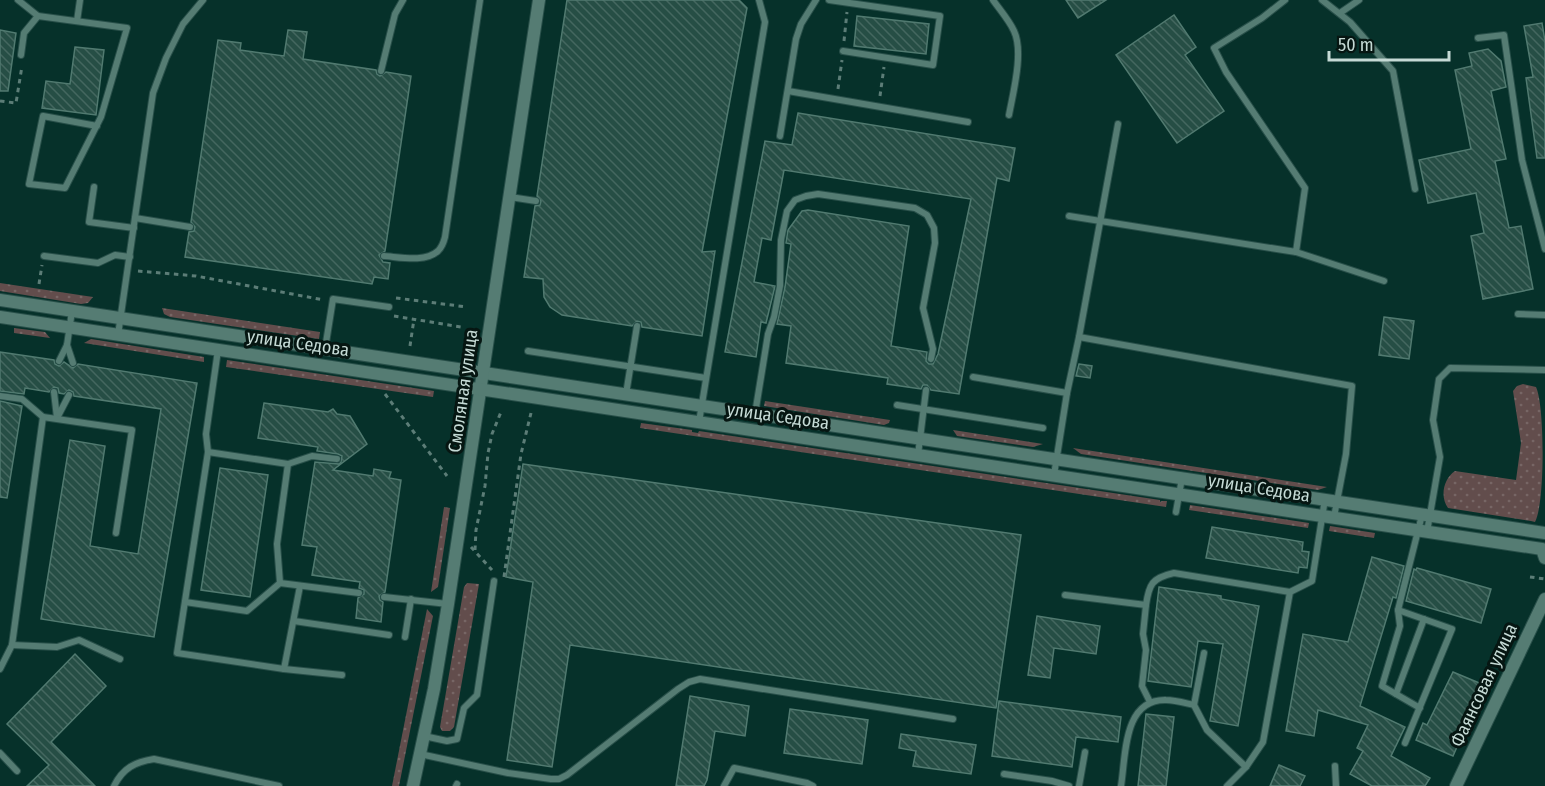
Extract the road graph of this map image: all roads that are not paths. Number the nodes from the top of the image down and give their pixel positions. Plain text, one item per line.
1 (18, 0) edge
2 (80, 0) edge
3 (203, 0) edge
4 (403, 0) edge
5 (480, 0) edge
6 (539, 0) edge
7 (759, 0) edge
8 (816, 0) edge
9 (829, 0) edge
10 (896, 0) edge
11 (993, 0) edge
12 (1285, 0) edge
13 (1322, 0) edge
14 (1359, 0) edge
15 (889, 8) junction
16 (1340, 13) junction
17 (38, 16) junction
18 (77, 21) junction
19 (1478, 38) dead end
20 (843, 51) dead end
21 (21, 56) road end
22 (381, 71) dead end
23 (788, 91) junction
24 (1009, 116) dead end
25 (968, 122) dead end
26 (1118, 124) dead end
27 (97, 126) junction
28 (780, 136) dead end
29 (94, 187) dead end
30 (1415, 189) dead end
31 (509, 197) junction
32 (536, 201) dead end
33 (1069, 216) dead end
34 (135, 218) junction
35 (1101, 221) junction
36 (190, 227) dead end
37 (134, 228) junction
38 (1545, 249) edge
39 (1296, 252) junction
40 (44, 256) road end
41 (384, 256) dead end
42 (129, 257) junction
43 (1384, 281) dead end
44 (0, 300) edge
45 (388, 306) dead end
46 (72, 311) junction
47 (1518, 314) dead end
48 (1545, 315) edge
49 (0, 317) edge
50 (121, 318) junction
51 (637, 326) dead end
52 (69, 328) junction
53 (118, 335) junction
54 (1079, 337) junction
55 (67, 345) junction
56 (218, 349) junction
57 (325, 349) junction
58 (528, 351) dead end
59 (931, 359) dead end
60 (59, 361) dead end
61 (73, 363) dead end
62 (631, 366) junction
63 (1545, 370) edge
64 (484, 372) junction
65 (973, 377) dead end
66 (706, 378) junction
67 (481, 389) junction
68 (926, 390) dead end
69 (54, 392) dead end
70 (1067, 393) junction
71 (69, 395) dead end
72 (626, 395) junction
73 (0, 396) edge
74 (897, 405) dead end
75 (702, 406) junction
76 (924, 409) junction
77 (755, 414) junction
78 (43, 417) junction
79 (57, 418) junction
80 (699, 423) junction
81 (1043, 428) dead end
82 (920, 439) junction
83 (208, 453) junction
84 (918, 455) junction
85 (337, 459) dead end
86 (1057, 459) junction
87 (288, 464) junction
88 (1054, 475) junction
89 (1182, 478) junction
90 (1179, 494) junction
91 (1331, 500) junction
92 (1176, 512) dead end
93 (1426, 514) junction
94 (1329, 517) junction
95 (1423, 531) junction
96 (1545, 531) edge
97 (116, 533) dead end
98 (1543, 554) edge
99 (494, 581) road end
100 (280, 583) junction
101 (300, 586) junction
102 (1290, 592) junction
103 (359, 593) dead end
104 (1065, 595) dead end
105 (384, 597) dead end
106 (411, 599) junction
107 (1545, 599) edge
108 (185, 602) junction
109 (448, 604) junction
110 (1146, 605) junction
111 (1398, 610) junction
112 (1424, 619) junction
113 (294, 621) junction
114 (389, 635) dead end
115 (405, 637) dead end
116 (12, 645) junction
117 (1204, 653) dead end
118 (120, 658) dead end
119 (0, 669) edge
120 (284, 669) junction
121 (342, 675) dead end
122 (1396, 694) junction
123 (1150, 702) junction
124 (1194, 705) junction
125 (1420, 708) junction
126 (953, 719) dead end
127 (424, 736) junction
128 (1406, 743) dead end
129 (1085, 752) dead end
130 (0, 753) edge
131 (420, 754) junction
132 (1335, 766) dead end
133 (1245, 767) junction
134 (17, 771) dead end
135 (1004, 774) dead end
136 (114, 786) edge
137 (279, 786) edge
138 (413, 786) edge
139 (724, 786) edge
140 (813, 786) edge
141 (1069, 786) edge
142 (1079, 786) edge
143 (1120, 786) edge
144 (1227, 786) edge
145 (1336, 786) edge
146 (1456, 786) edge

1 - 17 lane
2 - 18 lane
3 - 34 lane
4 - 22 lane
5 - 41 lane
6 - 31 street, Смоляная улица
7 - 66 lane
8 - 23 lane
9 - 15 lane
10 - 15 lane
11 - 24 lane
12 - 39 lane
13 - 16 lane
14 - 16 lane
15 - 20 lane
16 - 30 lane
17 - 18 lane
17 - 21 lane
18 - 27 lane
19 - 38 lane
23 - 25 lane
23 - 28 lane
26 - 35 lane
27 - 27 lane
29 - 37 lane
31 - 32 lane
31 - 64 street, Смоляная улица
33 - 35 lane
34 - 36 lane
34 - 37 lane
35 - 39 lane
35 - 54 lane
37 - 42 lane
39 - 43 lane
40 - 42 lane
42 - 50 lane
44 - 46 street, улица Седова
45 - 57 lane
46 - 50 street, улица Седова
46 - 52 lane
47 - 48 lane
49 - 52 street, улица Седова
50 - 53 lane
50 - 57 street, улица Седова
51 - 62 lane
52 - 53 street, улица Седова
52 - 55 lane
53 - 56 street, улица Седова
54 - 70 lane
54 - 91 lane
55 - 60 lane
55 - 61 lane
56 - 67 street, улица Седова
56 - 83 lane
57 - 64 street, улица Седова
58 - 62 lane
59 - 77 lane
62 - 66 lane
62 - 72 lane
63 - 93 lane
64 - 67 street, Смоляная улица
64 - 72 street, улица Седова
65 - 70 lane
66 - 75 lane
67 - 80 street, улица Седова
67 - 109 street, Смоляная улица
68 - 76 lane
69 - 79 lane
70 - 86 lane
71 - 79 lane
72 - 75 street, улица Седова
73 - 78 lane
74 - 76 lane
75 - 77 street, улица Седова
75 - 80 lane
76 - 81 lane
76 - 82 lane
77 - 82 street, улица Седова
78 - 79 lane
78 - 116 lane
79 - 97 lane
80 - 84 street, улица Седова
82 - 84 lane
82 - 86 street, улица Седова
83 - 87 lane
83 - 108 lane
84 - 88 street, улица Седова
85 - 87 lane
86 - 88 lane
86 - 89 street, улица Седова
87 - 100 lane
88 - 90 street, улица Седова
89 - 90 lane
89 - 91 street, улица Седова
90 - 92 lane
90 - 94 street, улица Седова
91 - 93 street, улица Седова
91 - 94 lane
91 - 94 lane
93 - 95 lane
93 - 96 street, улица Седова
94 - 95 street, улица Седова
94 - 102 lane
95 - 98 street, улица Седова
95 - 111 lane
96 - 98 lane
99 - 127 lane
100 - 101 lane
100 - 108 lane
101 - 103 lane
101 - 113 lane
102 - 110 lane
102 - 133 lane
104 - 110 lane
105 - 106 lane
106 - 109 lane
106 - 115 lane
107 - 146 street, Фаянсовая улица
108 - 120 lane
109 - 127 street, Смоляная улица
110 - 123 lane
111 - 112 lane
111 - 122 lane
112 - 122 lane
112 - 125 lane
113 - 114 lane
113 - 120 lane
116 - 118 lane
116 - 119 lane
117 - 124 lane
120 - 121 lane
122 - 125 lane
123 - 124 lane
123 - 143 lane
124 - 133 lane
125 - 128 lane
126 - 131 lane
127 - 131 street, Смоляная улица
129 - 142 lane
130 - 134 lane
131 - 138 street, Смоляная улица
132 - 145 lane
133 - 144 lane
135 - 141 lane
136 - 137 lane
139 - 140 lane

